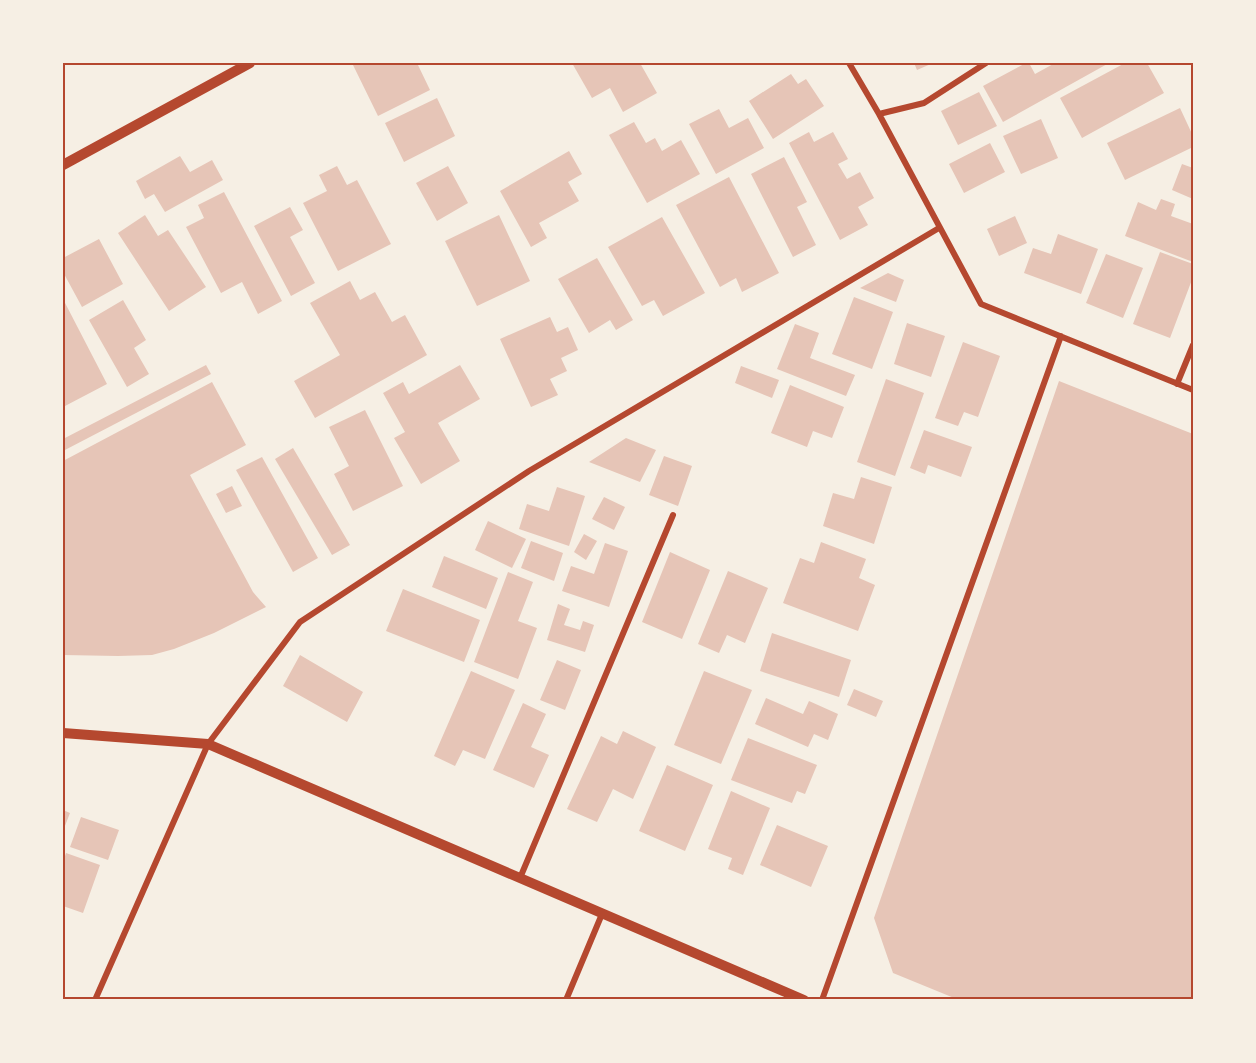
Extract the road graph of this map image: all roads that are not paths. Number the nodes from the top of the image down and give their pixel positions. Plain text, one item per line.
1 (250, 63) edge
2 (849, 63) edge
3 (986, 63) edge
4 (879, 114) junction
5 (63, 165) edge
6 (939, 228) junction
7 (1061, 336) junction
8 (1193, 345) edge
9 (1177, 384) junction
10 (1193, 390) edge
11 (673, 515) dead end
12 (63, 733) edge
13 (208, 744) junction
14 (520, 878) junction
15 (602, 914) junction
16 (95, 1000) edge
17 (566, 1000) edge
18 (804, 1000) edge
19 (822, 1000) edge

1 - 5 street
2 - 4 street
3 - 4 street
4 - 6 street
6 - 7 street
6 - 13 street
7 - 9 street
7 - 19 street
8 - 9 street
9 - 10 street
11 - 14 street
12 - 13 street
13 - 14 street
13 - 16 street
14 - 15 street
15 - 17 street
15 - 18 street

